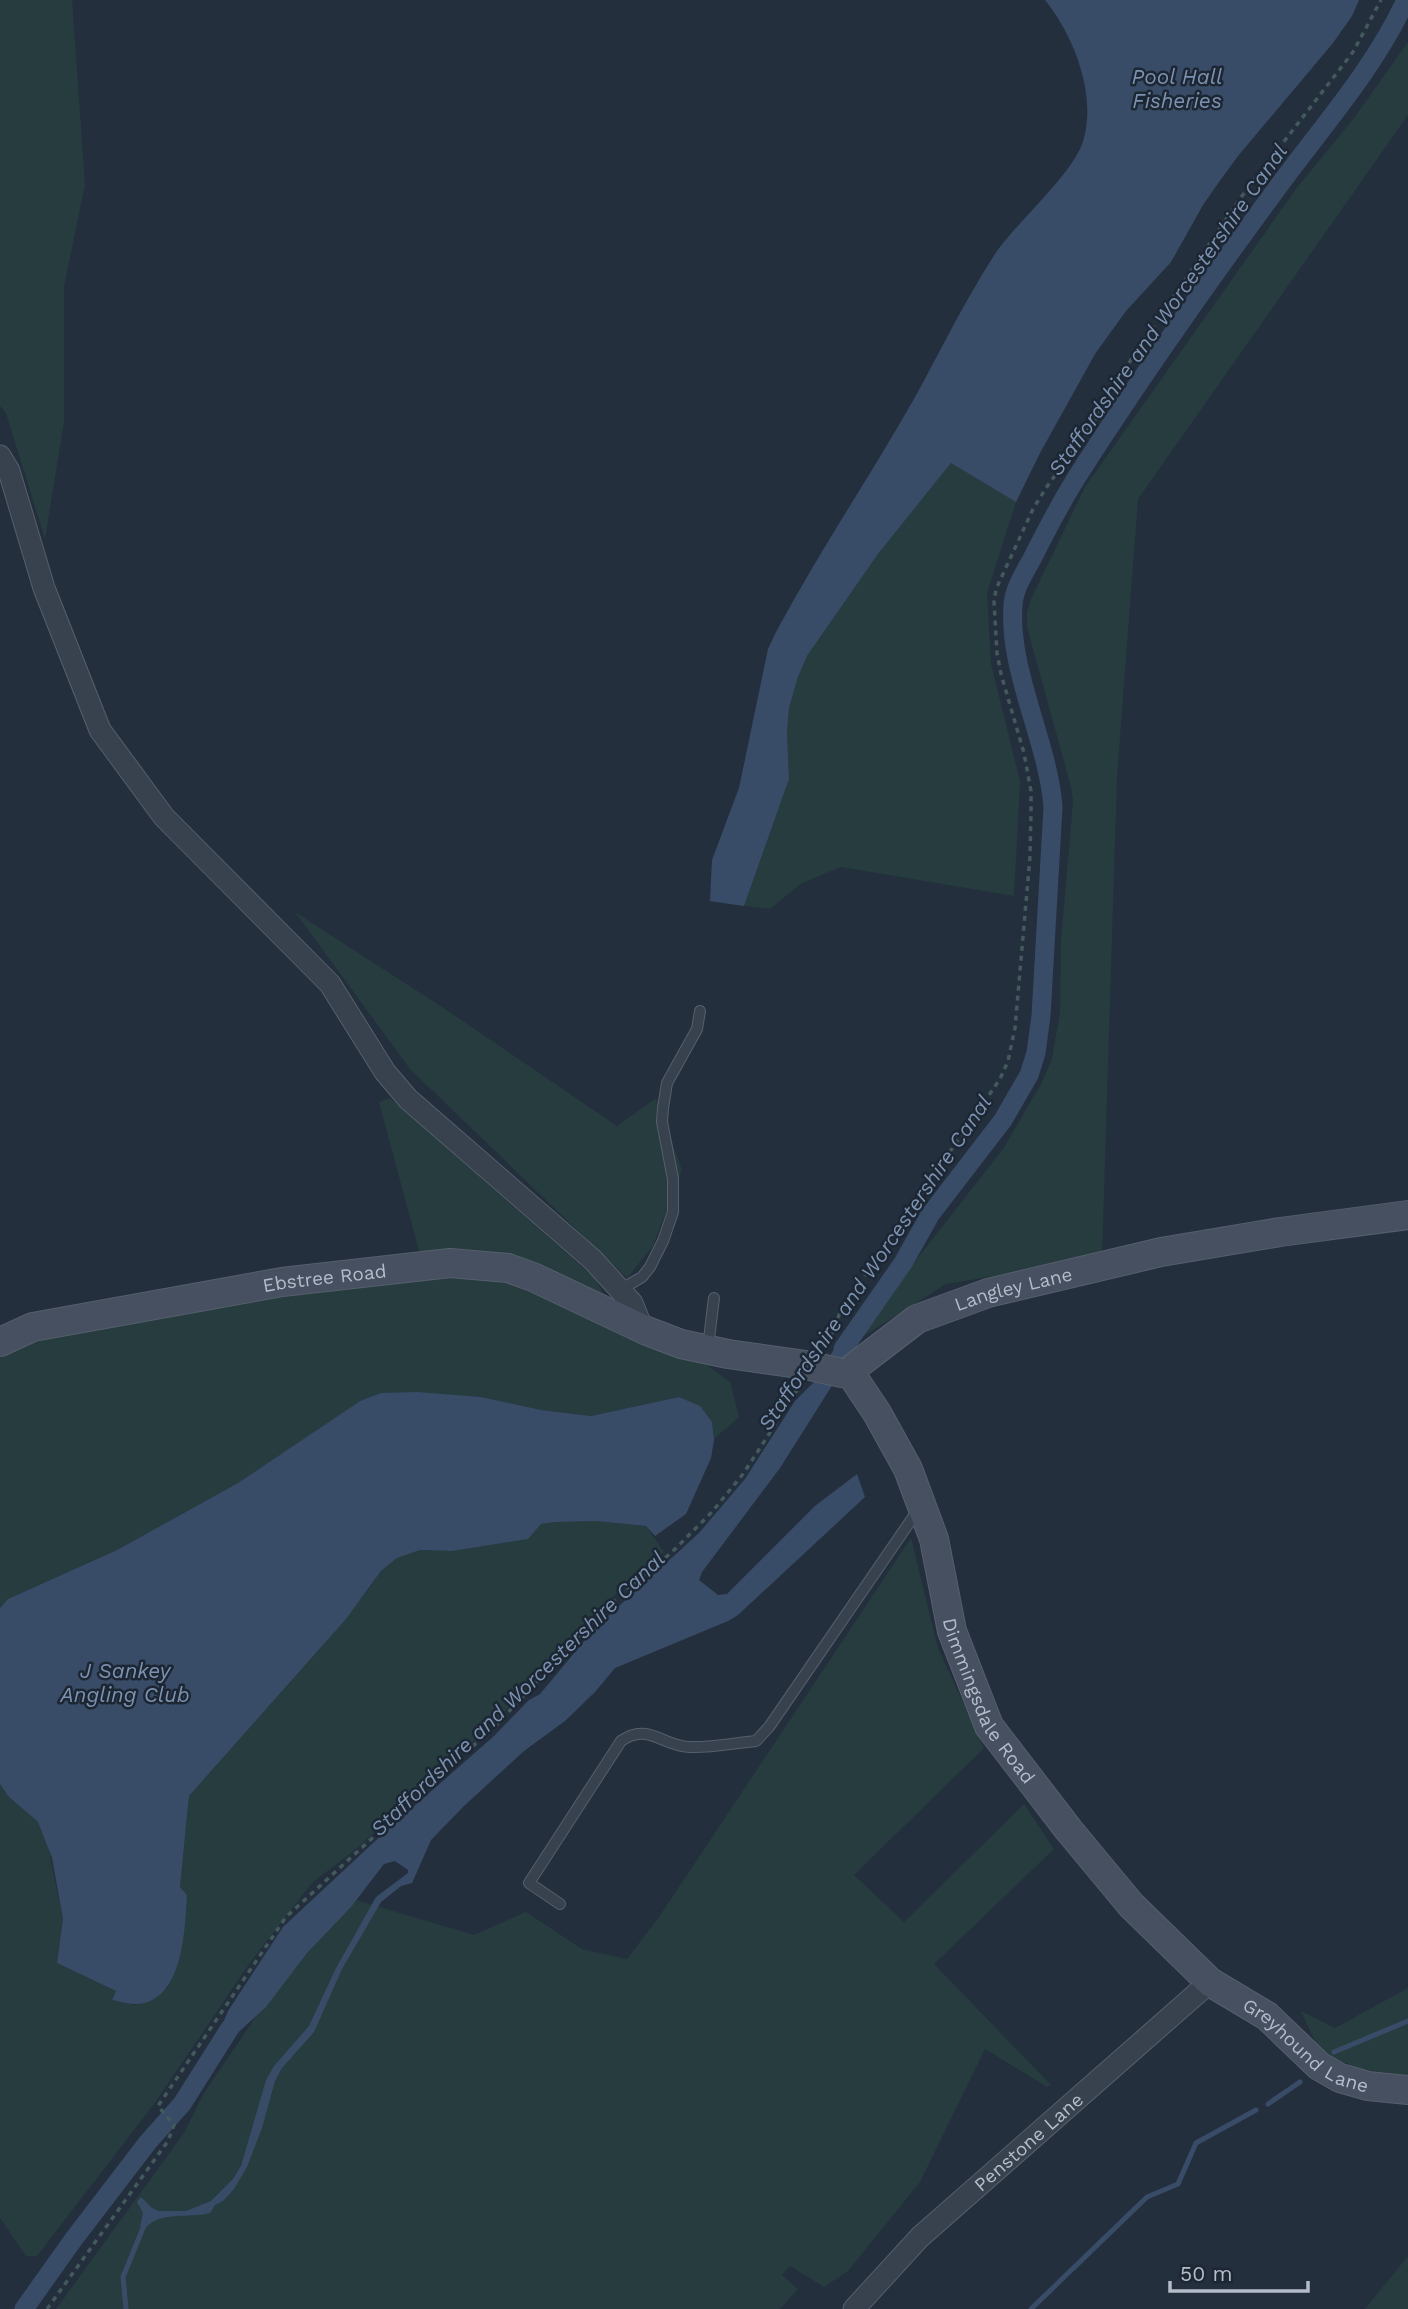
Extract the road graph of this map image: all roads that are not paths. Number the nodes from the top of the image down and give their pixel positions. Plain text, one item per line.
1 (0, 456) edge
2 (700, 1010) dead end
3 (1408, 1215) edge
4 (620, 1290) junction
5 (714, 1298) dead end
6 (642, 1328) junction
7 (0, 1342) edge
8 (708, 1350) junction
9 (825, 1369) junction
10 (922, 1504) junction
11 (559, 1903) dead end
12 (1210, 1982) junction
13 (1408, 2090) edge
14 (854, 2309) edge

1 - 4 street
2 - 4 lane
3 - 9 street, Langley Lane
4 - 6 street
5 - 8 lane
6 - 7 street, Ebstree Road
6 - 8 street
8 - 9 street
9 - 10 street, Dimmingsdale Road
10 - 11 lane
10 - 12 street, Dimmingsdale Road
12 - 13 street, Greyhound Lane
12 - 14 street, Penstone Lane

